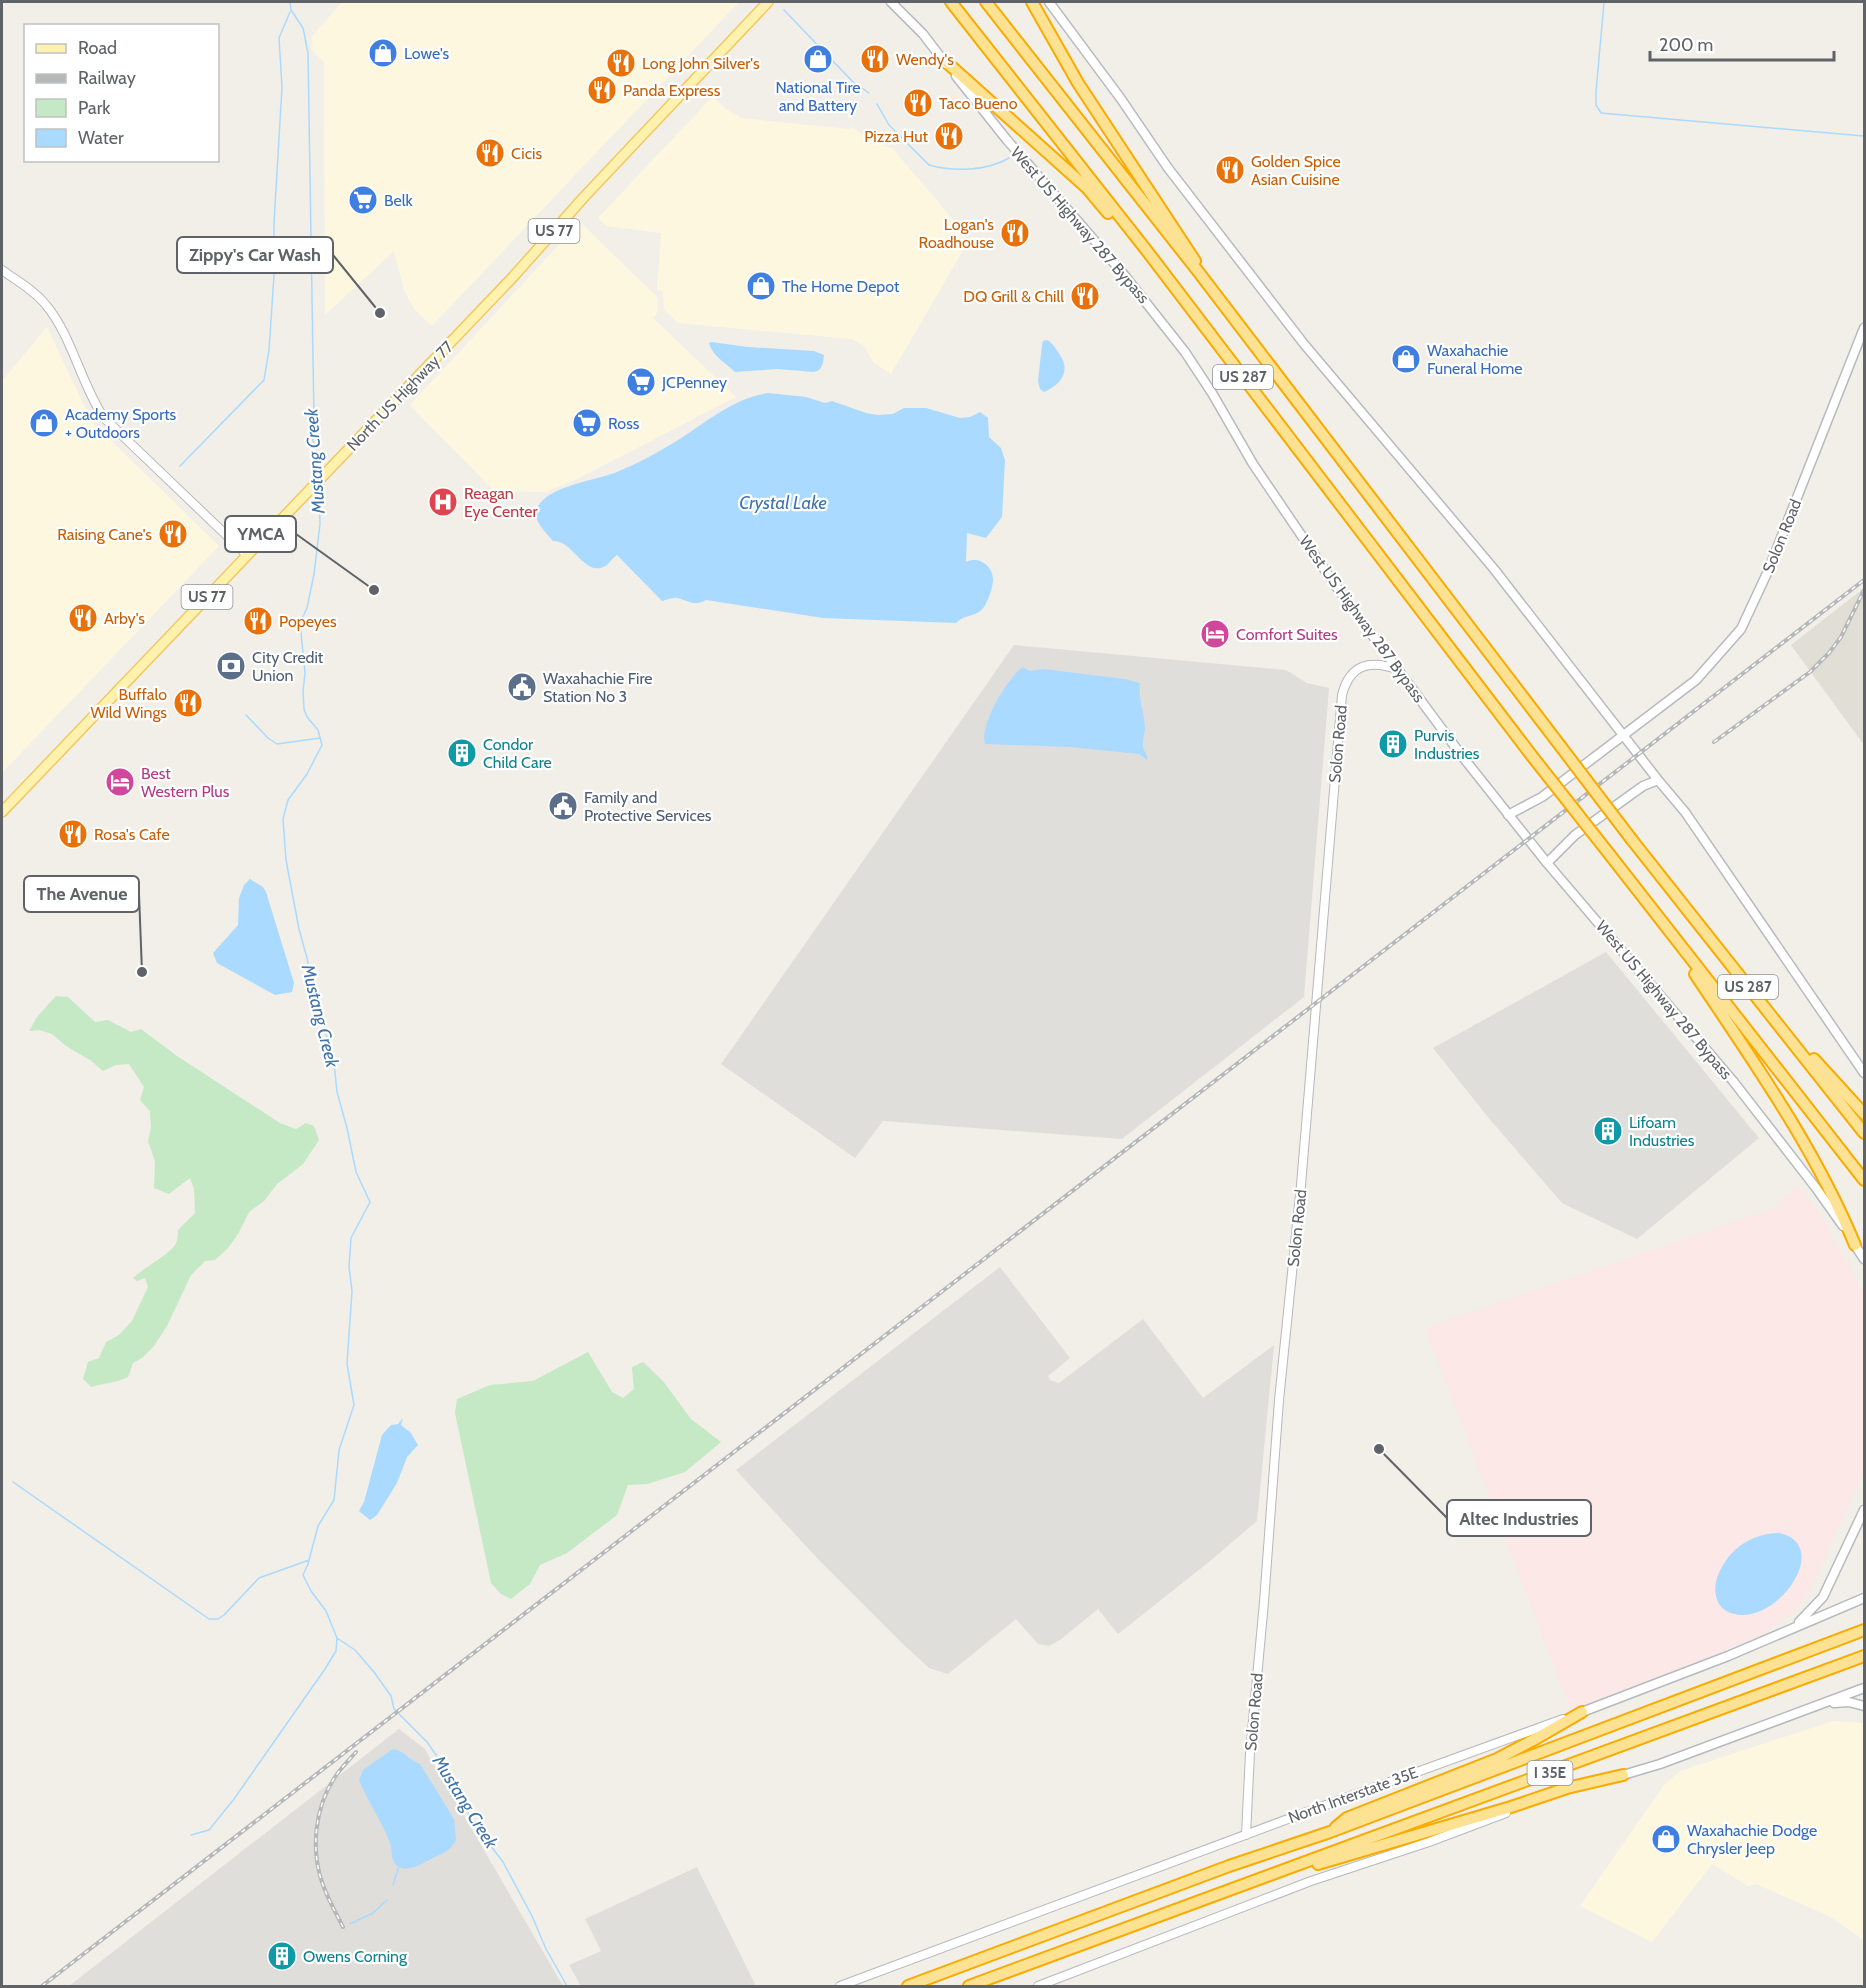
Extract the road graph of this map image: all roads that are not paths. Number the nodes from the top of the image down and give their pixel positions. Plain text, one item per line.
1 (768, 2) edge
2 (891, 2) edge
3 (951, 2) edge
4 (986, 2) edge
5 (1032, 2) edge
6 (1048, 2) edge
7 (944, 60) junction
8 (1155, 262) junction
9 (2, 270) edge
10 (1197, 270) junction
11 (1864, 328) edge
12 (248, 555) junction
13 (1399, 670) junction
14 (1624, 736) junction
15 (1658, 780) junction
16 (2, 812) edge
17 (1508, 815) junction
18 (1548, 863) junction
19 (1684, 949) junction
20 (1747, 986) junction
21 (1864, 1073) edge
22 (1864, 1114) edge
23 (1864, 1133) edge
24 (1864, 1180) edge
25 (1855, 1245) junction
26 (1864, 1259) edge
27 (1864, 1510) edge
28 (1864, 1598) edge
29 (1864, 1630) edge
30 (1785, 1632) junction
31 (1864, 1656) edge
32 (1864, 1688) edge
33 (1821, 1704) junction
34 (1864, 1706) edge
35 (1582, 1712) junction
36 (1623, 1775) junction
37 (1330, 1832) junction
38 (1246, 1835) junction
39 (1235, 1888) junction
40 (840, 1986) edge
41 (908, 1986) edge
42 (969, 1986) edge
43 (1038, 1986) edge

1 - 12 main road, North US Highway 77 / US 77
2 - 7 main road, West US Highway 287 Bypass
3 - 8 highway, US 287
4 - 10 highway, US 287
5 - 10 highway
6 - 14 main road
7 - 8 highway
7 - 13 main road, West US Highway 287 Bypass
8 - 19 highway, US 287, bridge
9 - 12 street
10 - 20 highway, US 287, bridge
11 - 14 main road, Solon Road
12 - 16 main road, North US Highway 77 / US 77
13 - 17 main road, West US Highway 287 Bypass
13 - 38 street, Solon Road
14 - 15 main road
14 - 17 main road, Solon Road
15 - 18 main road
15 - 21 main road
17 - 18 main road, West US Highway 287 Bypass
18 - 25 main road, West US Highway 287 Bypass
19 - 24 highway, US 287
19 - 25 highway
20 - 22 highway
20 - 23 highway, US 287
25 - 26 main road, West US Highway 287 Bypass
27 - 30 main road
28 - 30 main road, North Interstate 35E
29 - 37 highway, I 35E
30 - 35 main road, North Interstate 35E
31 - 39 highway, I 35E
32 - 33 main road
33 - 34 main road
33 - 36 main road
35 - 37 highway
35 - 38 street, North Interstate 35E
36 - 39 highway
36 - 43 street
37 - 41 highway, I 35E
38 - 40 street, North Interstate 35E
39 - 42 highway, I 35E

